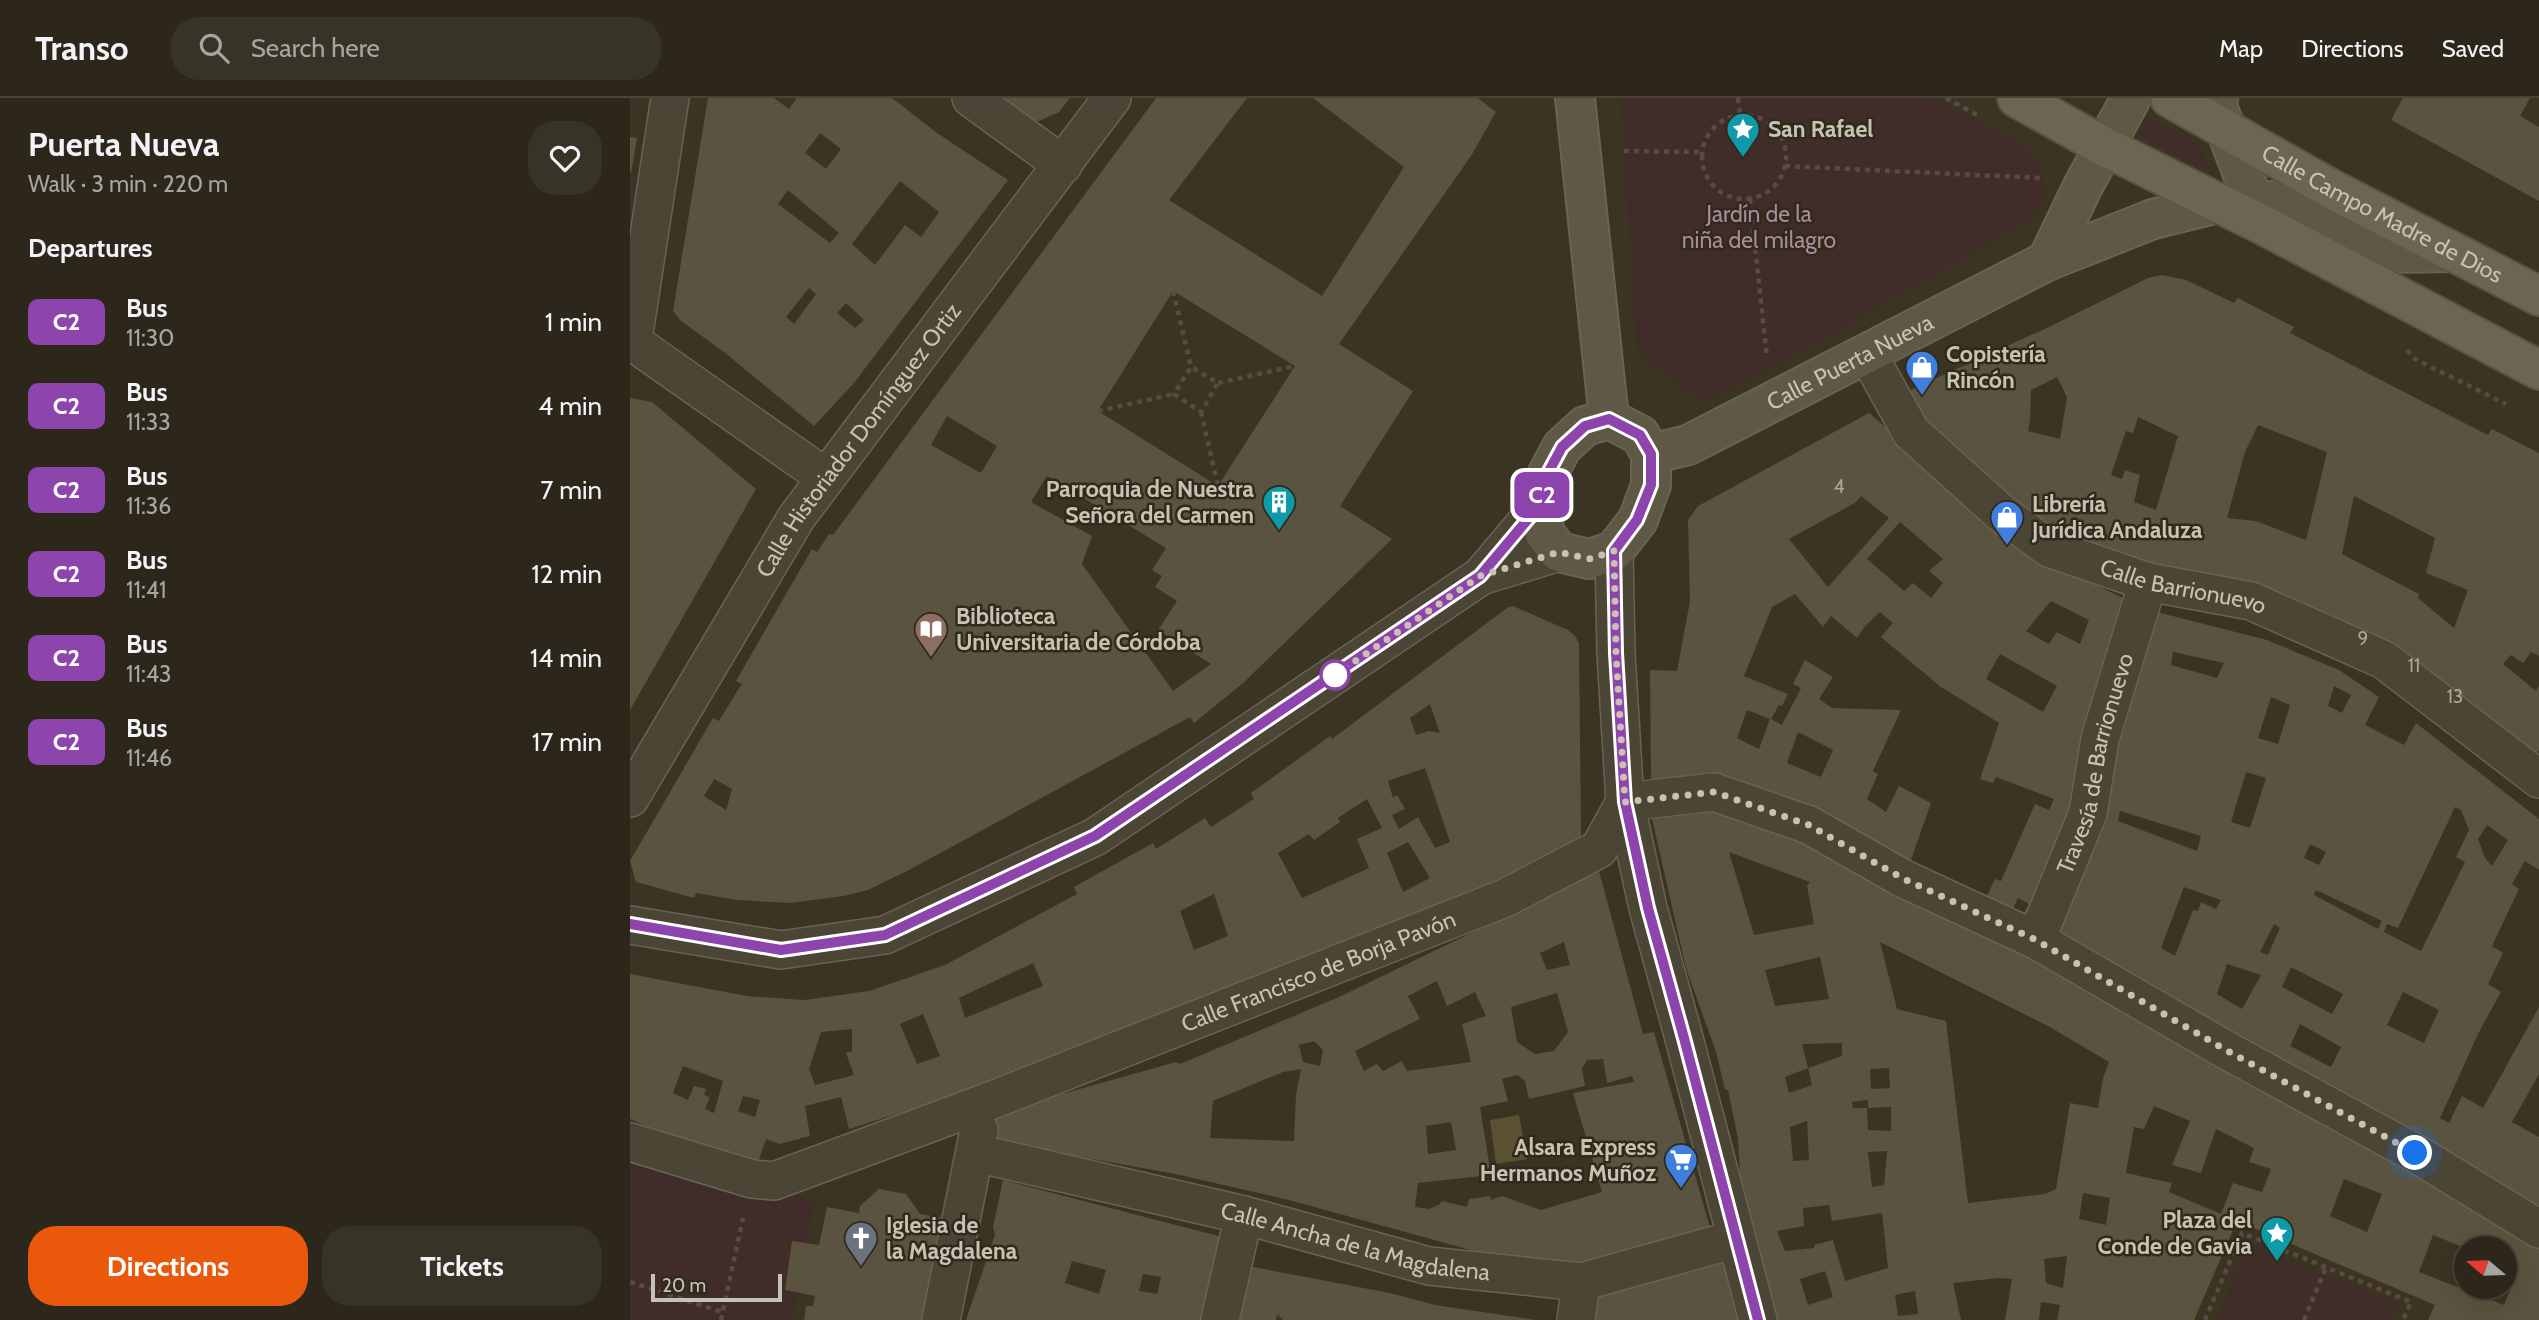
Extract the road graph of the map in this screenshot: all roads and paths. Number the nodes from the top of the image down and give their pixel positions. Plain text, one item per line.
1 (670, 98) edge
2 (971, 98) edge
3 (1112, 98) edge
4 (1575, 98) edge
5 (1738, 98) edge
6 (2017, 98) edge
7 (2131, 98) edge
8 (2170, 98) edge
9 (2222, 114) edge
10 (1740, 115) junction
11 (2105, 147) junction
12 (1624, 150) dead end
13 (1702, 152) junction
14 (1063, 165) junction
15 (1786, 166) junction
16 (2047, 172) dead end
17 (1750, 199) junction
18 (2245, 210) junction
19 (2453, 251) junction
20 (2048, 261) junction
21 (1173, 291) dead end
22 (2539, 296) edge
23 (631, 340) edge
24 (1867, 353) junction
25 (1295, 366) dead end
26 (1191, 367) junction
27 (2539, 370) edge
28 (1768, 371) dead end
29 (1218, 383) junction
30 (1174, 394) junction
31 (1098, 411) dead end
32 (1201, 412) junction
33 (1609, 419) junction
34 (1651, 454) junction
35 (825, 477) junction
36 (1218, 486) dead end
37 (1539, 506) junction
38 (1614, 551) junction
39 (1559, 552) junction
40 (1480, 576) junction
41 (2148, 582) junction
42 (2539, 779) edge
43 (630, 799) edge
44 (1625, 802) junction
45 (630, 925) edge
46 (2036, 940) junction
47 (982, 1104) junction
48 (630, 1142) edge
49 (976, 1153) junction
50 (752, 1179) junction
51 (1244, 1215) junction
52 (2539, 1229) edge
53 (1736, 1239) junction
54 (2326, 1267) junction
55 (630, 1282) edge
56 (1581, 1282) junction
57 (722, 1312) junction
58 (720, 1320) edge
59 (942, 1320) edge
60 (1220, 1320) edge
61 (1576, 1320) edge
62 (1758, 1320) edge
63 (2205, 1320) edge
64 (2304, 1320) edge
65 (2403, 1320) edge

1 - 23 street
2 - 14 street
3 - 14 street, Calle Historiador Domínguez Ortiz
4 - 33 street
5 - 10 path
6 - 11 main road
7 - 11 street
8 - 9 main road, Calle Campo Madre de Dios
9 - 18 street, Calle Campo Madre de Dios
9 - 19 main road, Calle Campo Madre de Dios
10 - 13 path
10 - 15 path
11 - 18 main road
11 - 20 street
12 - 13 path
13 - 17 path
14 - 35 street, Calle Historiador Domínguez Ortiz
15 - 16 path
15 - 17 path
17 - 28 path
18 - 19 street, Calle Puerta Nueva
18 - 20 street, Calle Puerta Nueva
18 - 27 main road
19 - 22 main road, Calle Campo Madre de Dios
20 - 24 street, Calle Puerta Nueva
21 - 26 path
23 - 35 street
24 - 34 street, Calle Puerta Nueva
24 - 41 street, Calle Barrionuevo
25 - 29 path
26 - 29 path
26 - 30 path
29 - 32 path
30 - 31 path
30 - 32 path
32 - 36 path
33 - 34 street
33 - 37 street
34 - 38 street
35 - 43 street, Calle Historiador Domínguez Ortiz
37 - 39 street
37 - 40 street
38 - 39 street
38 - 44 street
39 - 40 street
40 - 45 street
41 - 42 street, Calle Barrionuevo
41 - 46 street, Travesía de Barrionuevo
44 - 46 street
44 - 47 street, Calle Francisco de Borja Pavón
44 - 53 street
46 - 52 street
47 - 49 street
47 - 50 street, Calle Francisco de Borja Pavón
48 - 50 street
49 - 51 street, Calle Ancha de la Magdalena
49 - 59 street
50 - 57 path
51 - 56 street, Calle Ancha de la Magdalena
51 - 60 street
53 - 56 street, Calle Ancha de la Magdalena
53 - 62 street
54 - 63 path
54 - 64 path
54 - 65 path
55 - 57 path
56 - 61 street
57 - 58 path

